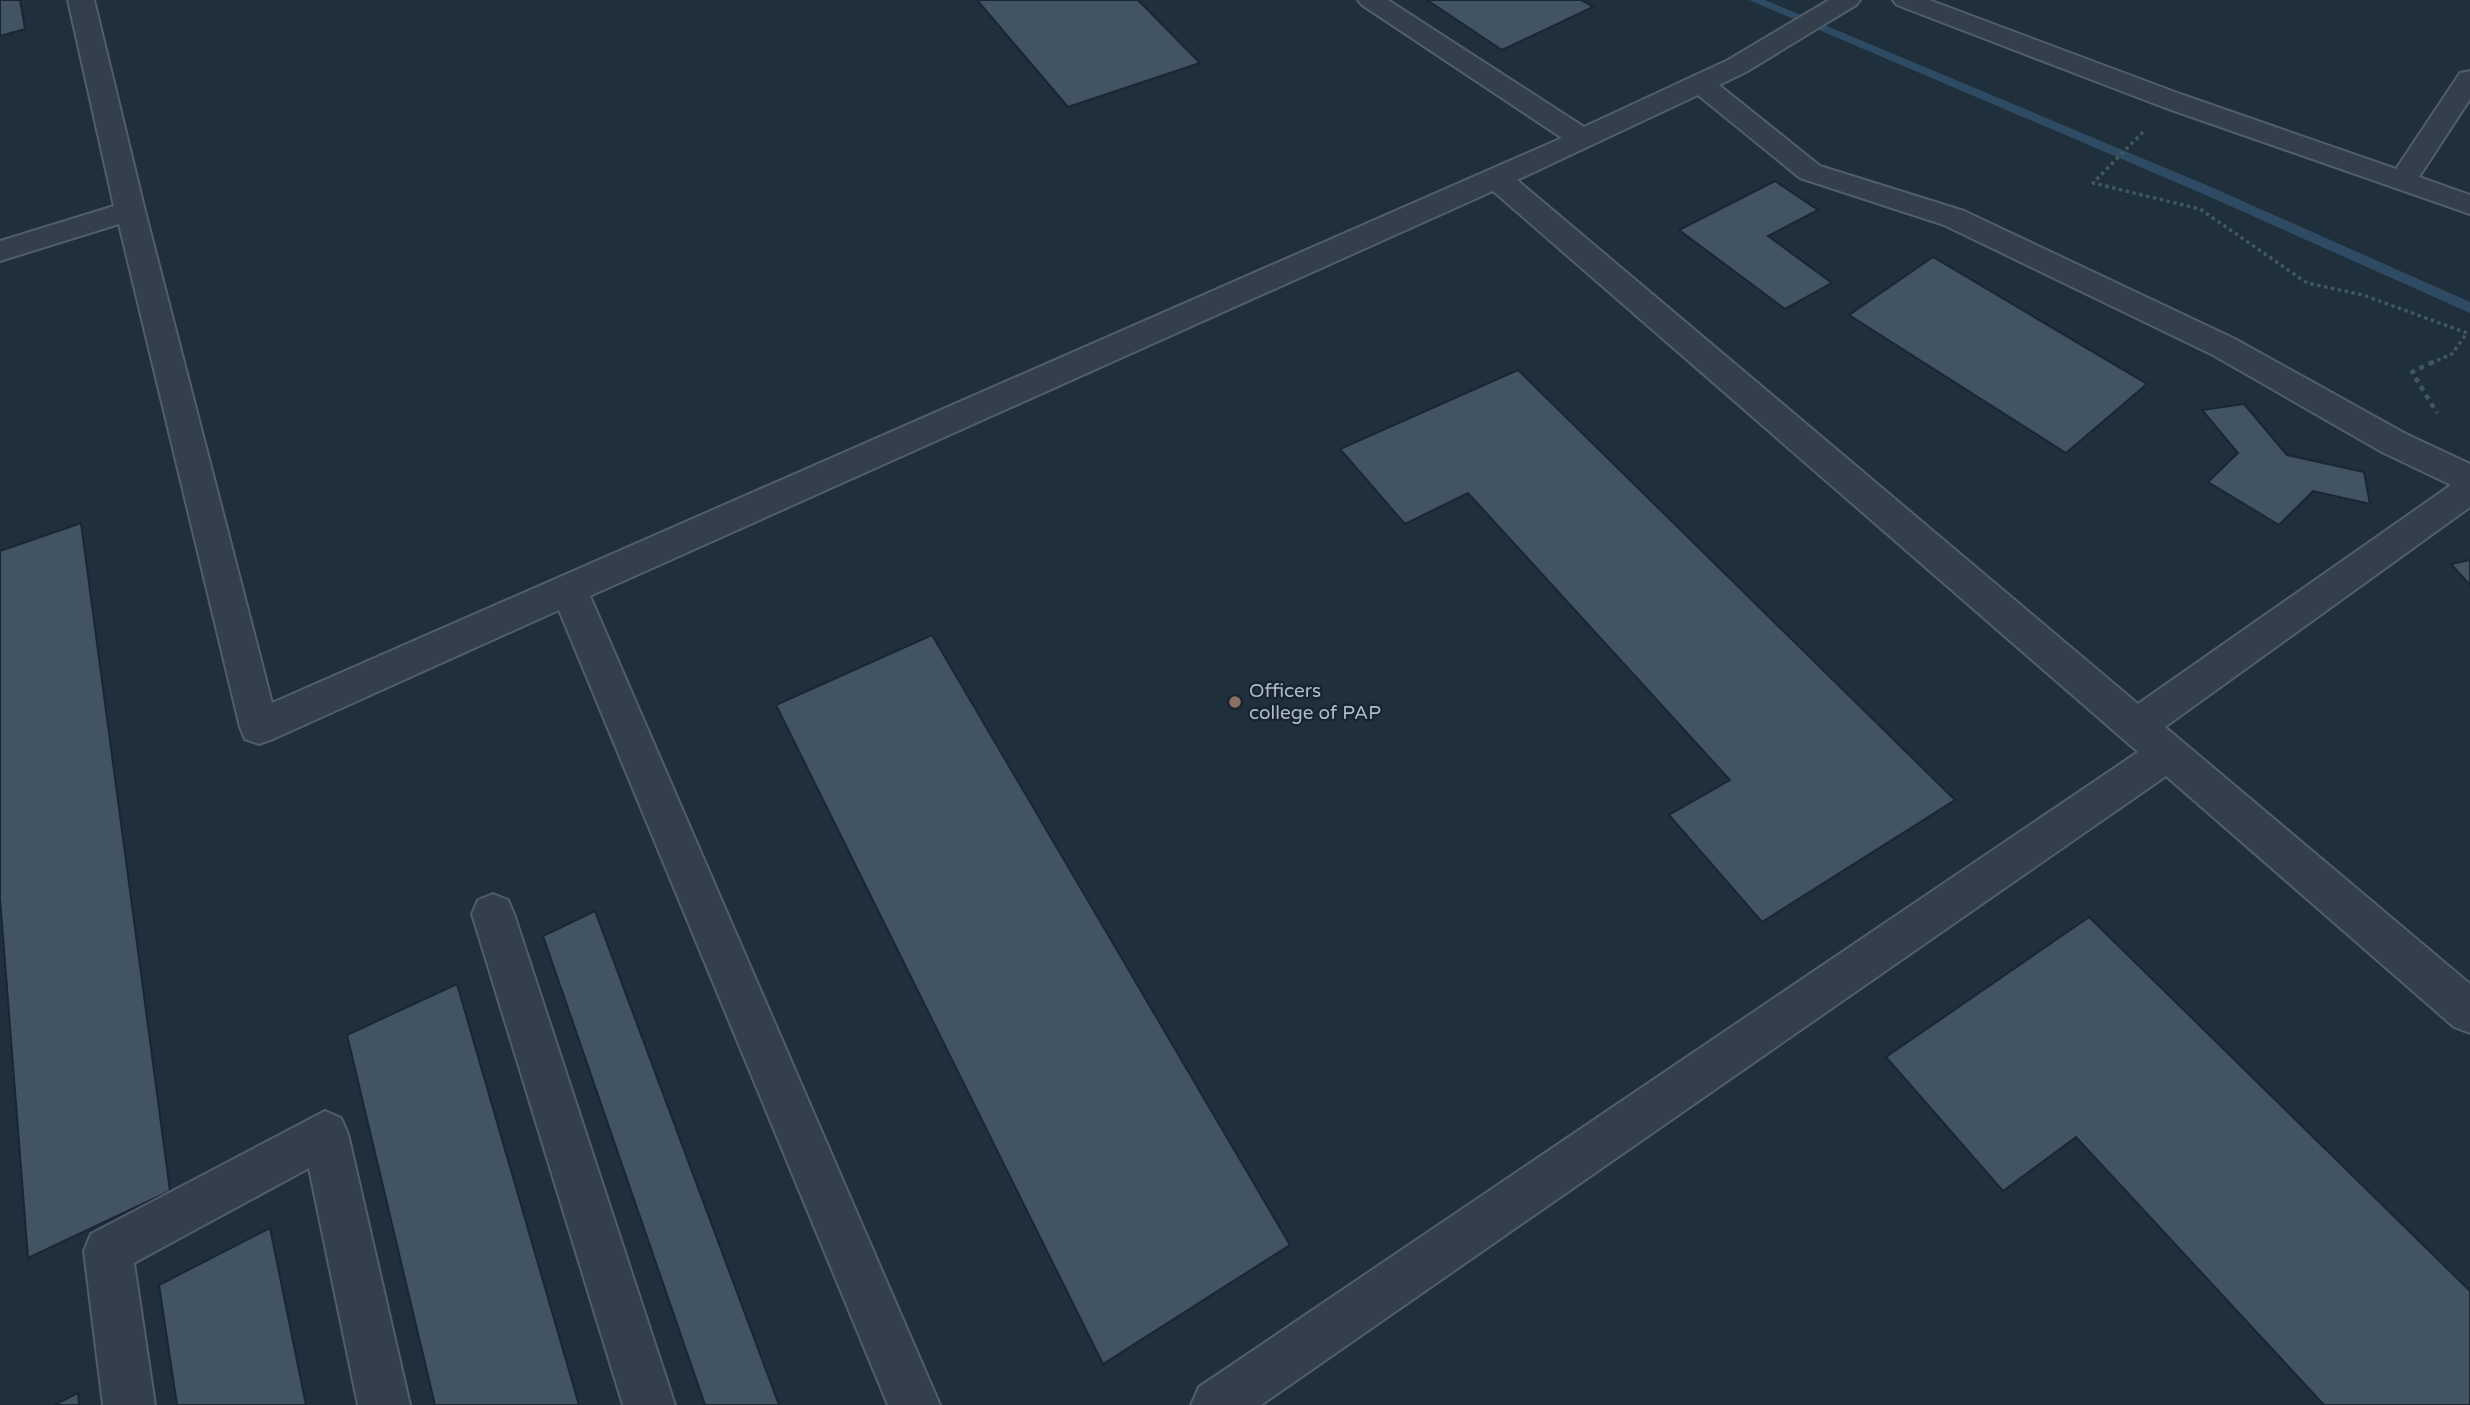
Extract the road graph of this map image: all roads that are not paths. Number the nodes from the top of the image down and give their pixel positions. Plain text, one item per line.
1 (81, 0) edge
2 (1371, 0) edge
3 (1906, 0) edge
4 (1844, 2) edge
5 (2470, 79) edge
6 (1700, 83) junction
7 (1583, 139) junction
8 (1497, 178) junction
9 (2402, 181) junction
10 (2470, 205) edge
11 (130, 211) junction
12 (0, 251) edge
13 (2470, 479) edge
14 (2470, 489) edge
15 (569, 589) junction
16 (2152, 740) junction
17 (493, 914) dead end
18 (2470, 1012) edge
19 (129, 1405) edge
20 (384, 1405) edge
21 (649, 1405) edge
22 (914, 1405) edge
23 (1217, 1405) edge

1 - 11 street
2 - 7 street
3 - 9 street
4 - 6 street
5 - 9 street
6 - 7 street
6 - 13 street
7 - 8 street
8 - 15 street
8 - 16 street
9 - 10 street
11 - 12 street
11 - 15 street
14 - 16 street
15 - 22 street
16 - 18 street
16 - 23 street
17 - 21 street
19 - 20 street

